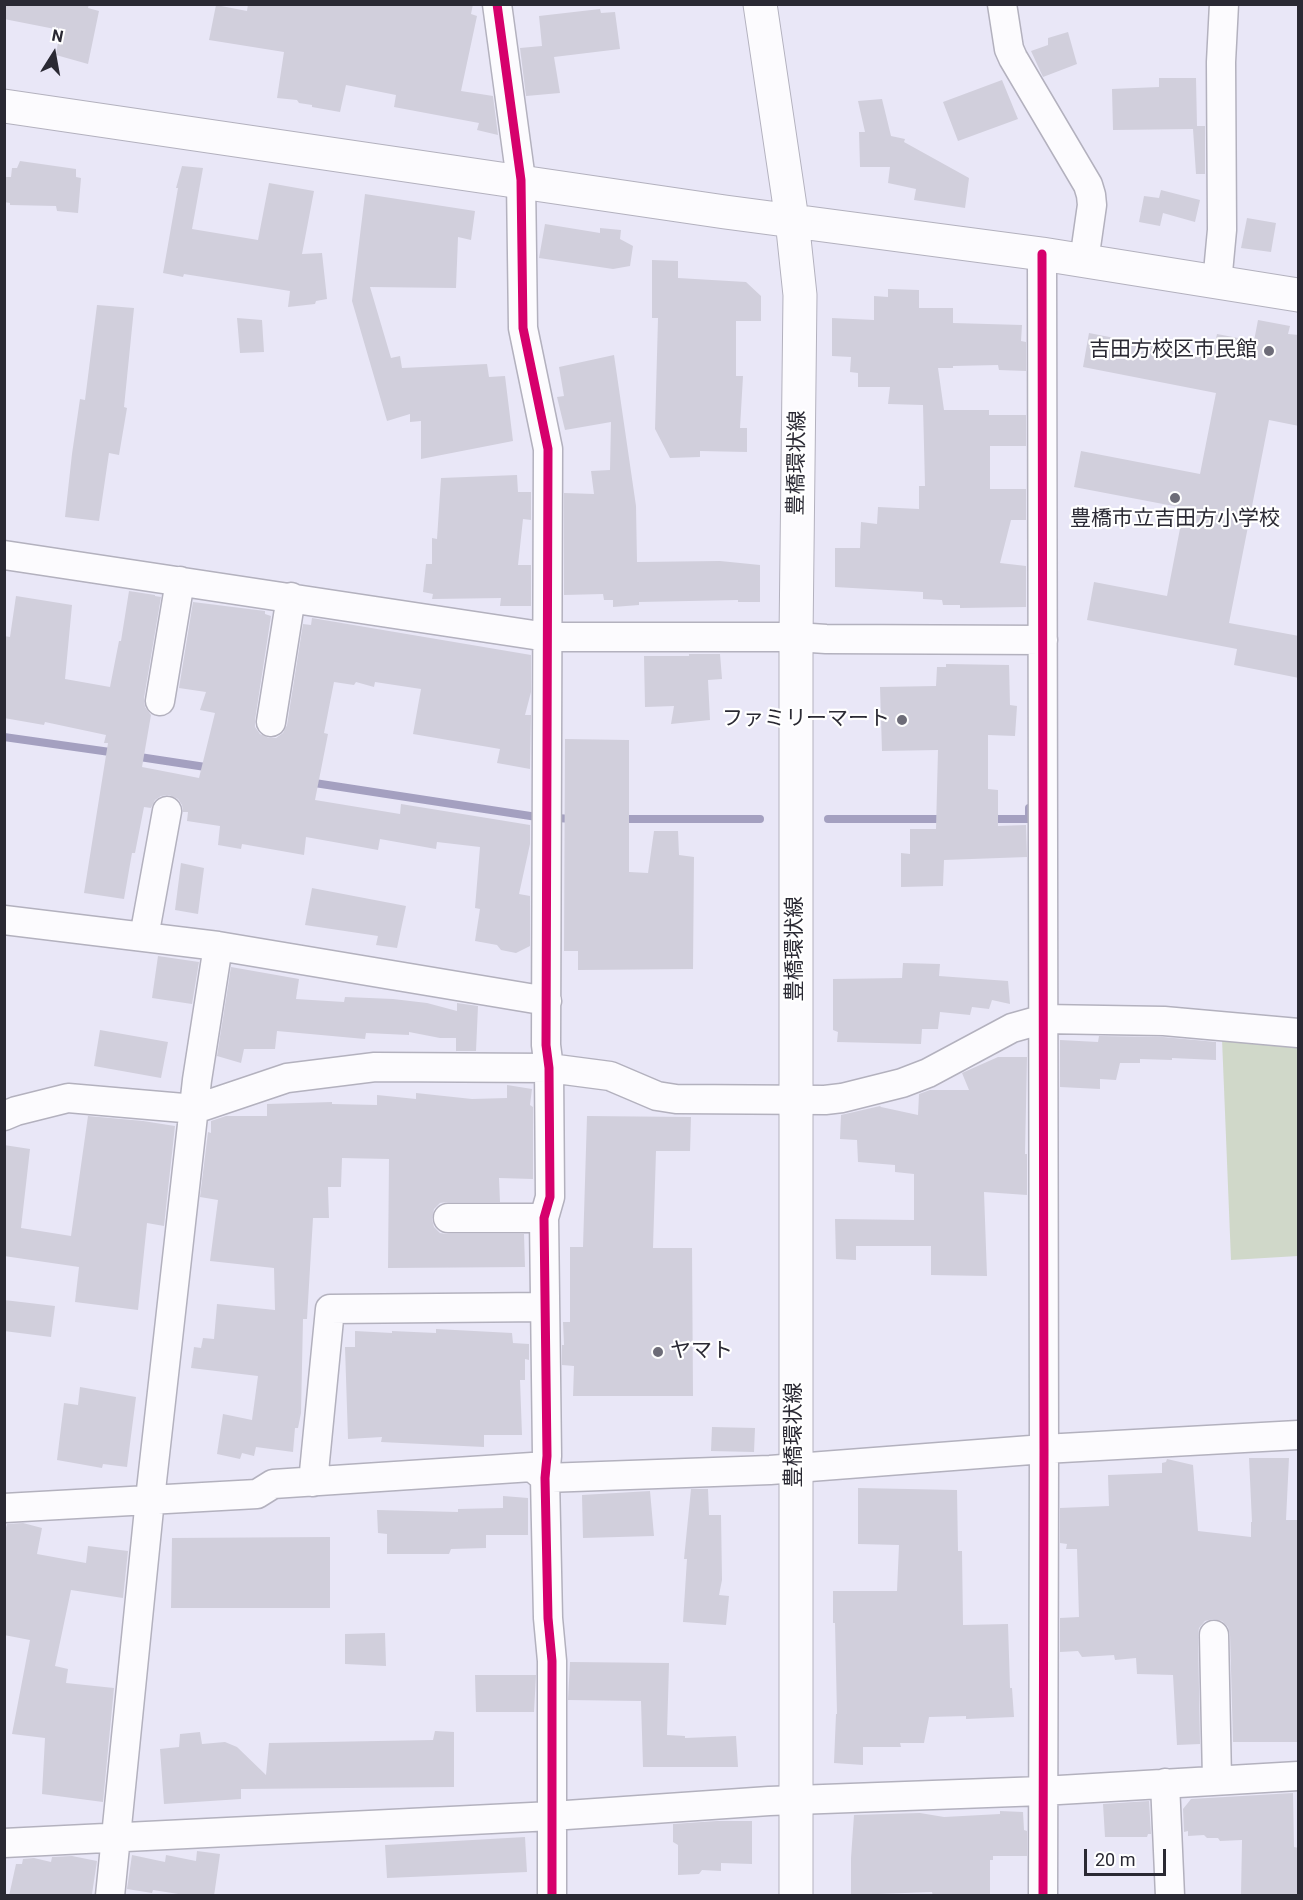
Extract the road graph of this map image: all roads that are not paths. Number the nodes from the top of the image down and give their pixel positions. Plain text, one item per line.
1 (497, 4) edge
2 (760, 4) edge
3 (1002, 4) edge
4 (1224, 4) edge
5 (4, 106) edge
6 (521, 180) junction
7 (792, 219) junction
8 (1042, 254) junction
9 (1084, 261) junction
10 (1217, 283) junction
11 (1299, 295) edge
12 (4, 555) edge
13 (180, 581) junction
14 (291, 597) junction
15 (548, 637) junction
16 (796, 637) junction
17 (1043, 640) junction
18 (160, 701) dead end
19 (271, 722) dead end
20 (167, 811) dead end
21 (4, 920) edge
22 (144, 937) junction
23 (218, 946) junction
24 (547, 1001) junction
25 (1044, 1019) junction
26 (1299, 1033) edge
27 (549, 1068) junction
28 (796, 1100) junction
29 (195, 1109) junction
30 (4, 1116) edge
31 (448, 1218) dead end
32 (544, 1218) junction
33 (545, 1306) junction
34 (1299, 1435) edge
35 (1044, 1449) junction
36 (795, 1467) junction
37 (545, 1478) junction
38 (313, 1482) junction
39 (150, 1499) junction
40 (4, 1508) edge
41 (1214, 1635) dead end
42 (1299, 1776) edge
43 (1217, 1780) junction
44 (1165, 1783) junction
45 (1042, 1791) junction
46 (795, 1801) junction
47 (552, 1816) junction
48 (116, 1837) junction
49 (5, 1844) edge
50 (110, 1896) edge
51 (552, 1896) edge
52 (796, 1896) edge
53 (1043, 1896) edge
54 (1170, 1896) edge

1 - 6 street
2 - 7 main road, 豊橋環状線
3 - 9 street
4 - 10 street
5 - 6 main road
6 - 7 main road
6 - 15 street
7 - 8 main road
7 - 16 main road, 豊橋環状線
8 - 9 main road
8 - 17 street
9 - 10 main road
10 - 11 main road
12 - 13 street
13 - 14 street
13 - 18 street
14 - 15 street
14 - 19 street
15 - 16 street
15 - 24 street
16 - 17 street
16 - 28 main road, 豊橋環状線
17 - 25 street
20 - 22 street
21 - 22 street
22 - 23 street
23 - 24 street
23 - 29 street
24 - 27 street
25 - 26 street
25 - 28 street
25 - 35 street
27 - 28 street
27 - 29 street
27 - 32 street
28 - 36 main road, 豊橋環状線
29 - 30 street
29 - 39 street
31 - 32 street
32 - 33 street
33 - 37 street
33 - 38 street
34 - 35 street
35 - 36 street
35 - 45 street
36 - 37 street
36 - 46 main road, 豊橋環状線
37 - 38 street
37 - 47 street
38 - 39 street
39 - 40 street
39 - 48 street
41 - 43 street
42 - 43 street
43 - 44 street
44 - 45 street
44 - 54 street
45 - 46 street
45 - 53 street
46 - 47 street
46 - 52 main road, 豊橋環状線
47 - 48 street
47 - 51 street
48 - 49 street
48 - 50 street

